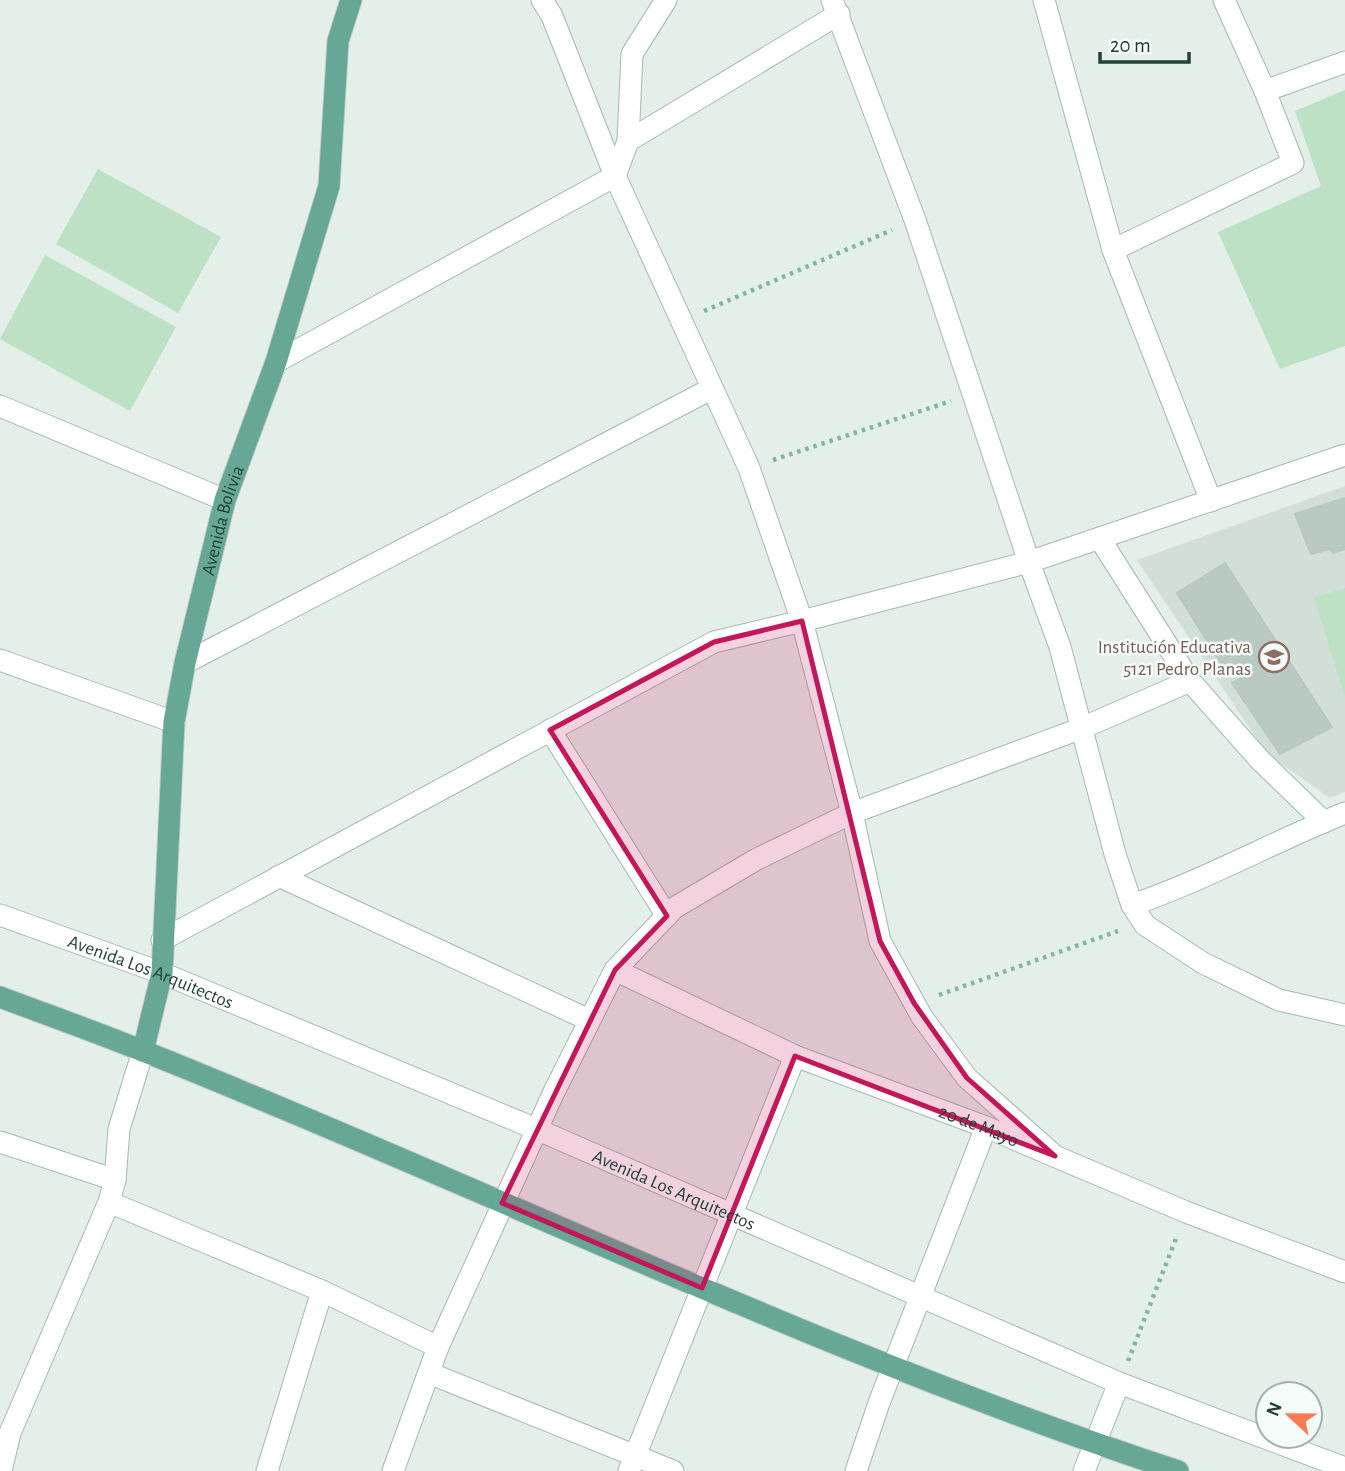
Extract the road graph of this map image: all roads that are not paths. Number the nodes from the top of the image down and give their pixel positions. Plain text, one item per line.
1 (351, 0) edge
2 (542, 0) edge
3 (666, 0) edge
4 (1044, 0) edge
5 (1224, 0) edge
6 (836, 7) edge
7 (1345, 62) edge
8 (1265, 91) junction
9 (628, 142) junction
10 (615, 176) junction
11 (1113, 250) junction
12 (276, 362) junction
13 (711, 389) junction
14 (0, 406) edge
15 (1345, 455) edge
16 (225, 499) junction
17 (1212, 501) junction
18 (1100, 539) junction
19 (1029, 562) junction
20 (802, 621) junction
21 (0, 660) edge
22 (185, 663) junction
23 (1190, 681) junction
24 (174, 722) junction
25 (1082, 728) junction
26 (550, 730) junction
27 (852, 813) junction
28 (1345, 813) edge
29 (1324, 822) junction
30 (279, 876) junction
31 (1132, 905) junction
32 (0, 915) edge
33 (667, 916) junction
34 (162, 940) junction
35 (615, 970) junction
36 (162, 973) junction
37 (0, 997) edge
38 (1345, 1015) edge
39 (589, 1020) junction
40 (143, 1051) junction
41 (795, 1056) junction
42 (986, 1127) junction
43 (536, 1129) junction
44 (0, 1142) edge
45 (1055, 1156) junction
46 (115, 1180) junction
47 (109, 1202) junction
48 (502, 1203) junction
49 (731, 1214) junction
50 (1345, 1272) edge
51 (702, 1288) junction
52 (322, 1291) junction
53 (921, 1297) junction
54 (438, 1348) junction
55 (893, 1368) junction
56 (429, 1373) junction
57 (1119, 1383) junction
58 (5, 1432) edge
59 (1096, 1444) junction
60 (632, 1463) edge
61 (1345, 1468) edge
62 (1, 1471) edge
63 (267, 1471) edge
64 (393, 1471) edge
65 (673, 1471) edge
66 (856, 1471) edge
67 (1084, 1471) edge
68 (1178, 1471) edge

1 - 12 main road, Avenida Bolivia
2 - 10 street
3 - 9 street
4 - 11 street
5 - 8 street
6 - 9 street
6 - 19 street
7 - 8 street
8 - 11 street
9 - 10 street
10 - 12 street
10 - 13 street
11 - 17 street
12 - 16 main road, Avenida Bolivia
13 - 20 street
13 - 22 street
14 - 16 street
15 - 17 street
16 - 22 main road, Avenida Bolivia
17 - 18 street
18 - 19 street
18 - 23 street
19 - 20 street
19 - 25 street
20 - 26 street
20 - 27 street
21 - 24 street
22 - 24 main road, Avenida Bolivia
23 - 25 street
23 - 29 street
24 - 34 main road, Avenida Bolivia
25 - 27 street
25 - 31 street
26 - 30 street
26 - 33 street
27 - 33 street
27 - 45 street
28 - 29 street
29 - 31 street
30 - 34 street
30 - 39 street
31 - 38 street
32 - 36 street, Avenida Los Arquitectos
33 - 35 street
34 - 36 main road, Avenida Bolivia
35 - 39 street
35 - 41 street, 20 de Mayo
36 - 40 main road, Avenida Bolivia
36 - 43 street, Avenida Los Arquitectos
37 - 40 main road
39 - 43 street
40 - 46 street
40 - 48 main road
41 - 42 street, 20 de Mayo
41 - 49 street
42 - 45 street, 20 de Mayo
42 - 53 street
43 - 48 street
43 - 49 street, Avenida Los Arquitectos
44 - 46 street
45 - 50 street, 20 de Mayo
46 - 47 street
47 - 52 street
47 - 58 street
48 - 51 main road
48 - 54 street
49 - 51 street
49 - 53 street, Avenida Los Arquitectos
51 - 55 main road
51 - 60 street
52 - 54 street
52 - 63 street
53 - 55 street
53 - 57 street, Avenida Los Arquitectos
54 - 56 street
55 - 59 main road
55 - 66 street
56 - 60 street
56 - 64 street
57 - 59 street
57 - 61 street, Avenida Los Arquitectos
58 - 62 street
59 - 67 street
59 - 68 main road
60 - 65 street

